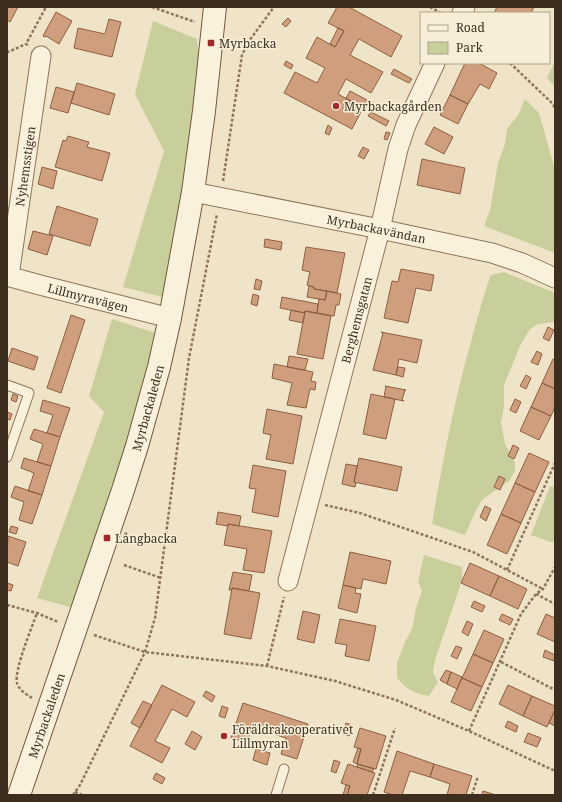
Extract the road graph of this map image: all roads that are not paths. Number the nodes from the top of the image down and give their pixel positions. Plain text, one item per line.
1 (215, 7) edge
2 (41, 56) road end
3 (435, 64) edge
4 (194, 192) junction
5 (380, 229) junction
6 (8, 276) edge
7 (555, 278) edge
8 (170, 318) junction
9 (7, 385) edge
10 (7, 457) edge
11 (288, 581) road end
12 (284, 769) dead end
13 (19, 795) edge
14 (276, 795) edge

1 - 4 street, Myrbackaleden
2 - 6 street, Nyhemsstigen
3 - 5 street, Berghemsgatan
4 - 5 street, Myrbackavändan
4 - 8 street, Myrbackaleden
5 - 7 street, Myrbackavändan
5 - 11 street, Berghemsgatan
6 - 8 street, Lillmyravägen
8 - 13 street, Myrbackaleden
9 - 10 lane
12 - 14 lane

